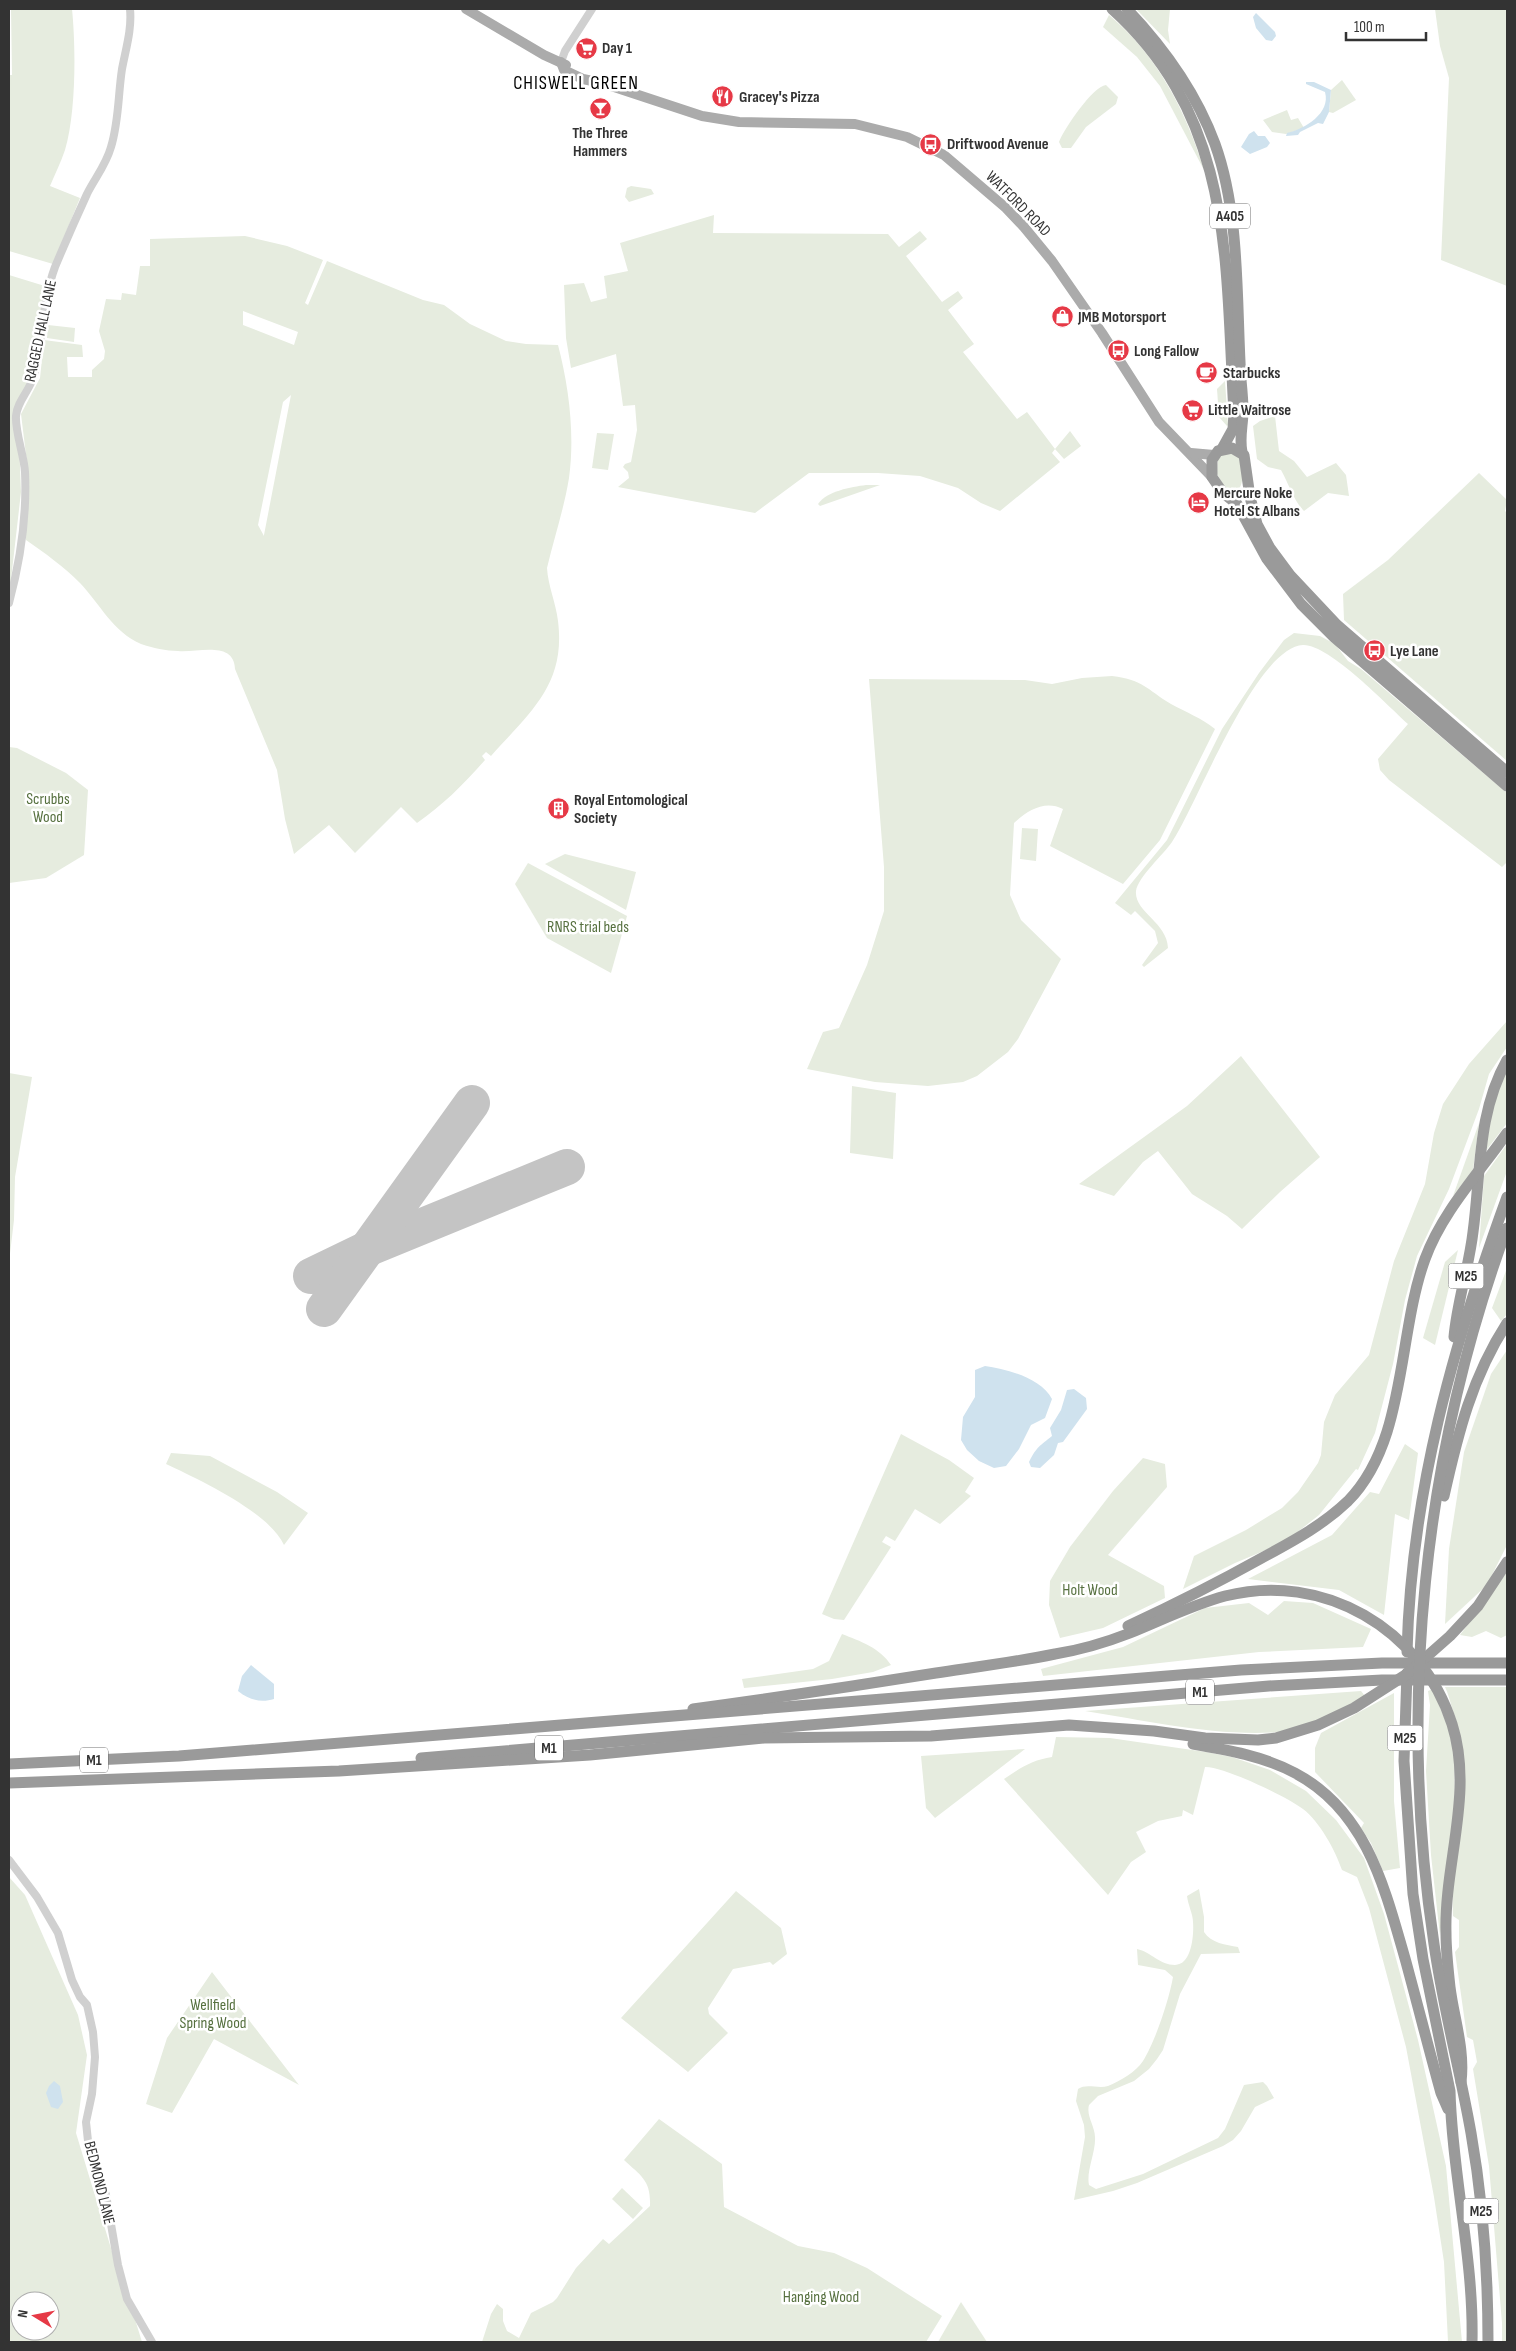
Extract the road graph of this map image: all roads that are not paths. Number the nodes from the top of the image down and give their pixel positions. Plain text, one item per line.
1 (130, 9) edge
2 (466, 9) edge
3 (592, 9) edge
4 (1112, 9) edge
5 (1127, 9) edge
6 (561, 62) junction
7 (1223, 173) junction
8 (1217, 198) junction
9 (1218, 452) junction
10 (1242, 452) junction
11 (1191, 453) junction
12 (1212, 477) junction
13 (1248, 484) junction
14 (1229, 496) junction
15 (9, 603) edge
16 (1507, 772) edge
17 (1507, 786) edge
18 (1507, 1060) edge
19 (1507, 1133) edge
20 (1507, 1197) edge
21 (1507, 1228) edge
22 (1507, 1323) edge
23 (1451, 1364) junction
24 (1430, 1543) junction
25 (1507, 1562) edge
26 (1076, 1649) junction
27 (1507, 1663) edge
28 (1507, 1680) edge
29 (560, 1726) junction
30 (1103, 1727) junction
31 (9, 1764) edge
32 (147, 1777) junction
33 (9, 1783) edge
34 (9, 1860) edge
35 (1461, 2082) junction
36 (1450, 2113) junction
37 (152, 2342) edge
38 (1472, 2342) edge
39 (1488, 2342) edge

1 - 15 street, RAGGED HALL LANE
2 - 6 main road, WATFORD ROAD
3 - 6 street
4 - 8 highway, A405
5 - 7 highway, A405
6 - 11 main road, WATFORD ROAD
7 - 8 highway
7 - 10 highway, A405
8 - 9 highway, A405
9 - 10 highway
9 - 11 main road
9 - 12 highway
10 - 13 highway
11 - 12 main road, WATFORD ROAD
12 - 14 highway
13 - 14 highway
13 - 16 highway
14 - 17 highway
18 - 23 highway, M25
19 - 26 highway
20 - 23 highway, M25
21 - 24 highway, M25
22 - 24 highway, M25
23 - 36 highway, M25
24 - 35 highway, M25
25 - 30 highway
26 - 29 highway
26 - 35 highway
27 - 29 highway, M1
28 - 32 highway, M1
29 - 31 highway, M1
30 - 32 highway
30 - 36 highway
32 - 33 highway, M1
34 - 37 street, BEDMOND LANE
35 - 39 highway, M25
36 - 38 highway, M25

